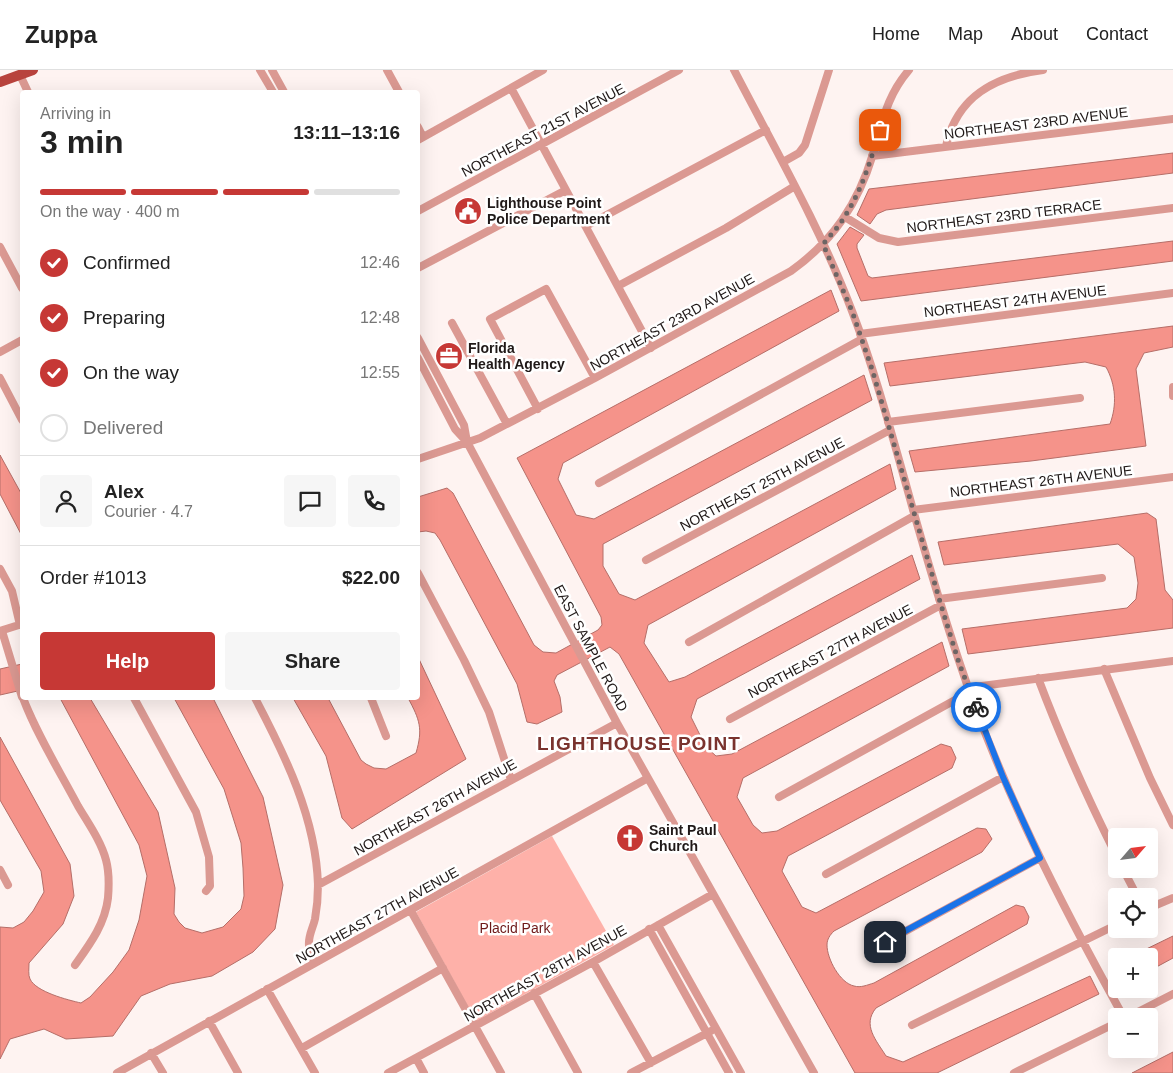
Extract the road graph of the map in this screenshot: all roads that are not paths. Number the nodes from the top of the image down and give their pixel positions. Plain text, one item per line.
1 (33, 70) edge
2 (260, 70) edge
3 (272, 70) edge
4 (387, 70) edge
5 (544, 70) edge
6 (679, 70) edge
7 (734, 70) edge
8 (829, 70) edge
9 (909, 70) edge
10 (1043, 70) edge
11 (20, 75) junction
12 (0, 82) edge
13 (511, 88) junction
14 (27, 90) edge
15 (272, 90) edge
16 (283, 90) edge
17 (398, 90) edge
18 (1173, 119) edge
19 (766, 130) junction
20 (420, 138) edge
21 (542, 145) junction
22 (946, 146) junction
23 (872, 156) junction
24 (783, 162) junction
25 (795, 186) junction
26 (566, 190) junction
27 (1173, 208) edge
28 (420, 210) edge
29 (848, 218) junction
30 (586, 226) junction
31 (823, 244) junction
32 (0, 247) edge
33 (420, 267) edge
34 (20, 284) edge
35 (618, 286) junction
36 (1173, 293) edge
37 (452, 323) dead end
38 (861, 337) junction
39 (20, 341) edge
40 (420, 342) edge
41 (651, 348) junction
42 (0, 352) edge
43 (420, 362) edge
44 (0, 378) edge
45 (595, 378) junction
46 (1173, 387) edge
47 (444, 388) junction
48 (436, 392) junction
49 (1173, 396) edge
50 (1080, 398) dead end
51 (538, 409) junction
52 (20, 416) edge
53 (507, 424) junction
54 (889, 426) junction
55 (467, 442) junction
56 (420, 458) edge
57 (1173, 477) edge
58 (599, 483) dead end
59 (914, 513) junction
60 (646, 560) dead end
61 (0, 568) edge
62 (420, 577) edge
63 (1102, 578) dead end
64 (940, 602) junction
65 (20, 621) edge
66 (20, 625) edge
67 (1, 631) edge
68 (689, 642) dead end
69 (1171, 661) edge
70 (1104, 670) junction
71 (1173, 670) edge
72 (1038, 678) junction
73 (20, 690) edge
74 (969, 690) junction
75 (24, 700) edge
76 (135, 700) edge
77 (256, 700) edge
78 (372, 700) edge
79 (730, 719) dead end
80 (617, 723) junction
81 (386, 736) dead end
82 (1003, 777) junction
83 (648, 778) junction
84 (511, 780) junction
85 (779, 797) dead end
86 (1173, 825) edge
87 (1108, 838) edge
88 (1040, 858) junction
89 (0, 870) edge
90 (826, 874) dead end
91 (8, 885) dead end
92 (318, 885) junction
93 (206, 891) dead end
94 (713, 894) junction
95 (1173, 898) edge
96 (1158, 904) edge
97 (411, 910) junction
98 (658, 925) junction
99 (649, 929) junction
100 (1108, 929) edge
101 (1083, 942) junction
102 (869, 951) dead end
103 (592, 962) junction
104 (314, 963) junction
105 (75, 965) dead end
106 (443, 968) junction
107 (267, 989) junction
108 (534, 993) junction
109 (1173, 994) edge
110 (1118, 1008) edge
111 (1146, 1008) edge
112 (209, 1021) junction
113 (912, 1024) dead end
114 (474, 1025) junction
115 (1108, 1027) edge
116 (716, 1028) junction
117 (707, 1033) junction
118 (302, 1048) junction
119 (152, 1053) junction
120 (416, 1058) junction
121 (651, 1063) junction
122 (117, 1073) edge
123 (162, 1073) edge
124 (238, 1073) edge
125 (315, 1073) edge
126 (388, 1073) edge
127 (424, 1073) edge
128 (501, 1073) edge
129 (578, 1073) edge
130 (631, 1073) edge
131 (729, 1073) edge
132 (741, 1073) edge
133 (814, 1073) edge
134 (1014, 1073) edge

1 - 11 main road
2 - 15 street
3 - 16 street
4 - 17 street
5 - 13 street
6 - 21 street, NORTHEAST 21ST AVENUE
7 - 19 street
8 - 24 street
9 - 23 street, NORTHEAST 23RD AVENUE
10 - 22 street
11 - 12 main road
11 - 14 street
13 - 20 street
13 - 21 street
18 - 22 street, NORTHEAST 23RD AVENUE
19 - 24 street
19 - 30 street
21 - 26 street
21 - 28 street, NORTHEAST 21ST AVENUE
22 - 23 street, NORTHEAST 23RD AVENUE
23 - 29 street, NORTHEAST 23RD AVENUE
24 - 25 street
25 - 31 street
25 - 35 street
26 - 30 street
26 - 33 street
27 - 29 street, NORTHEAST 23RD TERRACE
29 - 31 street, NORTHEAST 23RD AVENUE
30 - 35 street
31 - 38 street
31 - 41 street, NORTHEAST 23RD AVENUE
32 - 34 street
35 - 41 street
36 - 38 street, NORTHEAST 24TH AVENUE
37 - 53 street
38 - 54 street
38 - 58 street, NORTHEAST 24TH AVENUE
39 - 42 street
40 - 47 street, EAST SAMPLE ROAD
41 - 45 street, NORTHEAST 23RD AVENUE
43 - 48 street, EAST SAMPLE ROAD
44 - 52 street
45 - 51 street, NORTHEAST 23RD AVENUE
45 - 51 street
46 - 49 street
47 - 48 street
47 - 55 street, EAST SAMPLE ROAD
48 - 55 street, EAST SAMPLE ROAD
50 - 54 street, NORTHEAST 25TH AVENUE
51 - 53 street, NORTHEAST 23RD AVENUE
53 - 55 street, NORTHEAST 23RD AVENUE
54 - 59 street
54 - 60 street, NORTHEAST 25TH AVENUE
55 - 56 street, NORTHEAST 23RD AVENUE
55 - 80 street, EAST SAMPLE ROAD
57 - 59 street, NORTHEAST 26TH AVENUE
59 - 64 street
59 - 68 street, NORTHEAST 26TH AVENUE
61 - 65 street
62 - 84 street
63 - 64 street, NORTHEAST 27TH AVENUE
64 - 74 street
64 - 79 street, NORTHEAST 27TH AVENUE
66 - 67 street
67 - 73 street
69 - 70 street
69 - 71 street
70 - 72 street
70 - 86 street
72 - 74 street
72 - 87 street
74 - 82 street
74 - 85 street
75 - 105 street
76 - 93 street
77 - 92 street
78 - 81 street
80 - 83 street, EAST SAMPLE ROAD
80 - 84 street, NORTHEAST 26TH AVENUE
82 - 88 street
82 - 90 street
83 - 94 street, EAST SAMPLE ROAD
83 - 97 street, NORTHEAST 27TH AVENUE
84 - 92 street, NORTHEAST 26TH AVENUE
88 - 101 street
88 - 102 street
89 - 91 street
92 - 104 street
94 - 98 street, NORTHEAST 28TH AVENUE
94 - 133 street, EAST SAMPLE ROAD
95 - 96 street
97 - 104 street, NORTHEAST 27TH AVENUE
97 - 106 street
98 - 99 street, NORTHEAST 28TH AVENUE
98 - 116 street
99 - 103 street, NORTHEAST 28TH AVENUE
99 - 117 street
100 - 101 street
101 - 110 street
101 - 113 street
103 - 108 street, NORTHEAST 28TH AVENUE
103 - 121 street
104 - 107 street, NORTHEAST 27TH AVENUE
106 - 114 street
106 - 118 street
107 - 112 street, NORTHEAST 27TH AVENUE
107 - 118 street
108 - 114 street, NORTHEAST 28TH AVENUE
108 - 129 street
109 - 111 street
112 - 119 street, NORTHEAST 27TH AVENUE
112 - 124 street
114 - 120 street, NORTHEAST 28TH AVENUE
114 - 128 street
115 - 134 street
116 - 117 street
116 - 132 street
117 - 121 street
117 - 131 street
118 - 125 street
119 - 122 street, NORTHEAST 27TH AVENUE
119 - 123 street
120 - 126 street, NORTHEAST 28TH AVENUE
120 - 127 street
121 - 130 street

